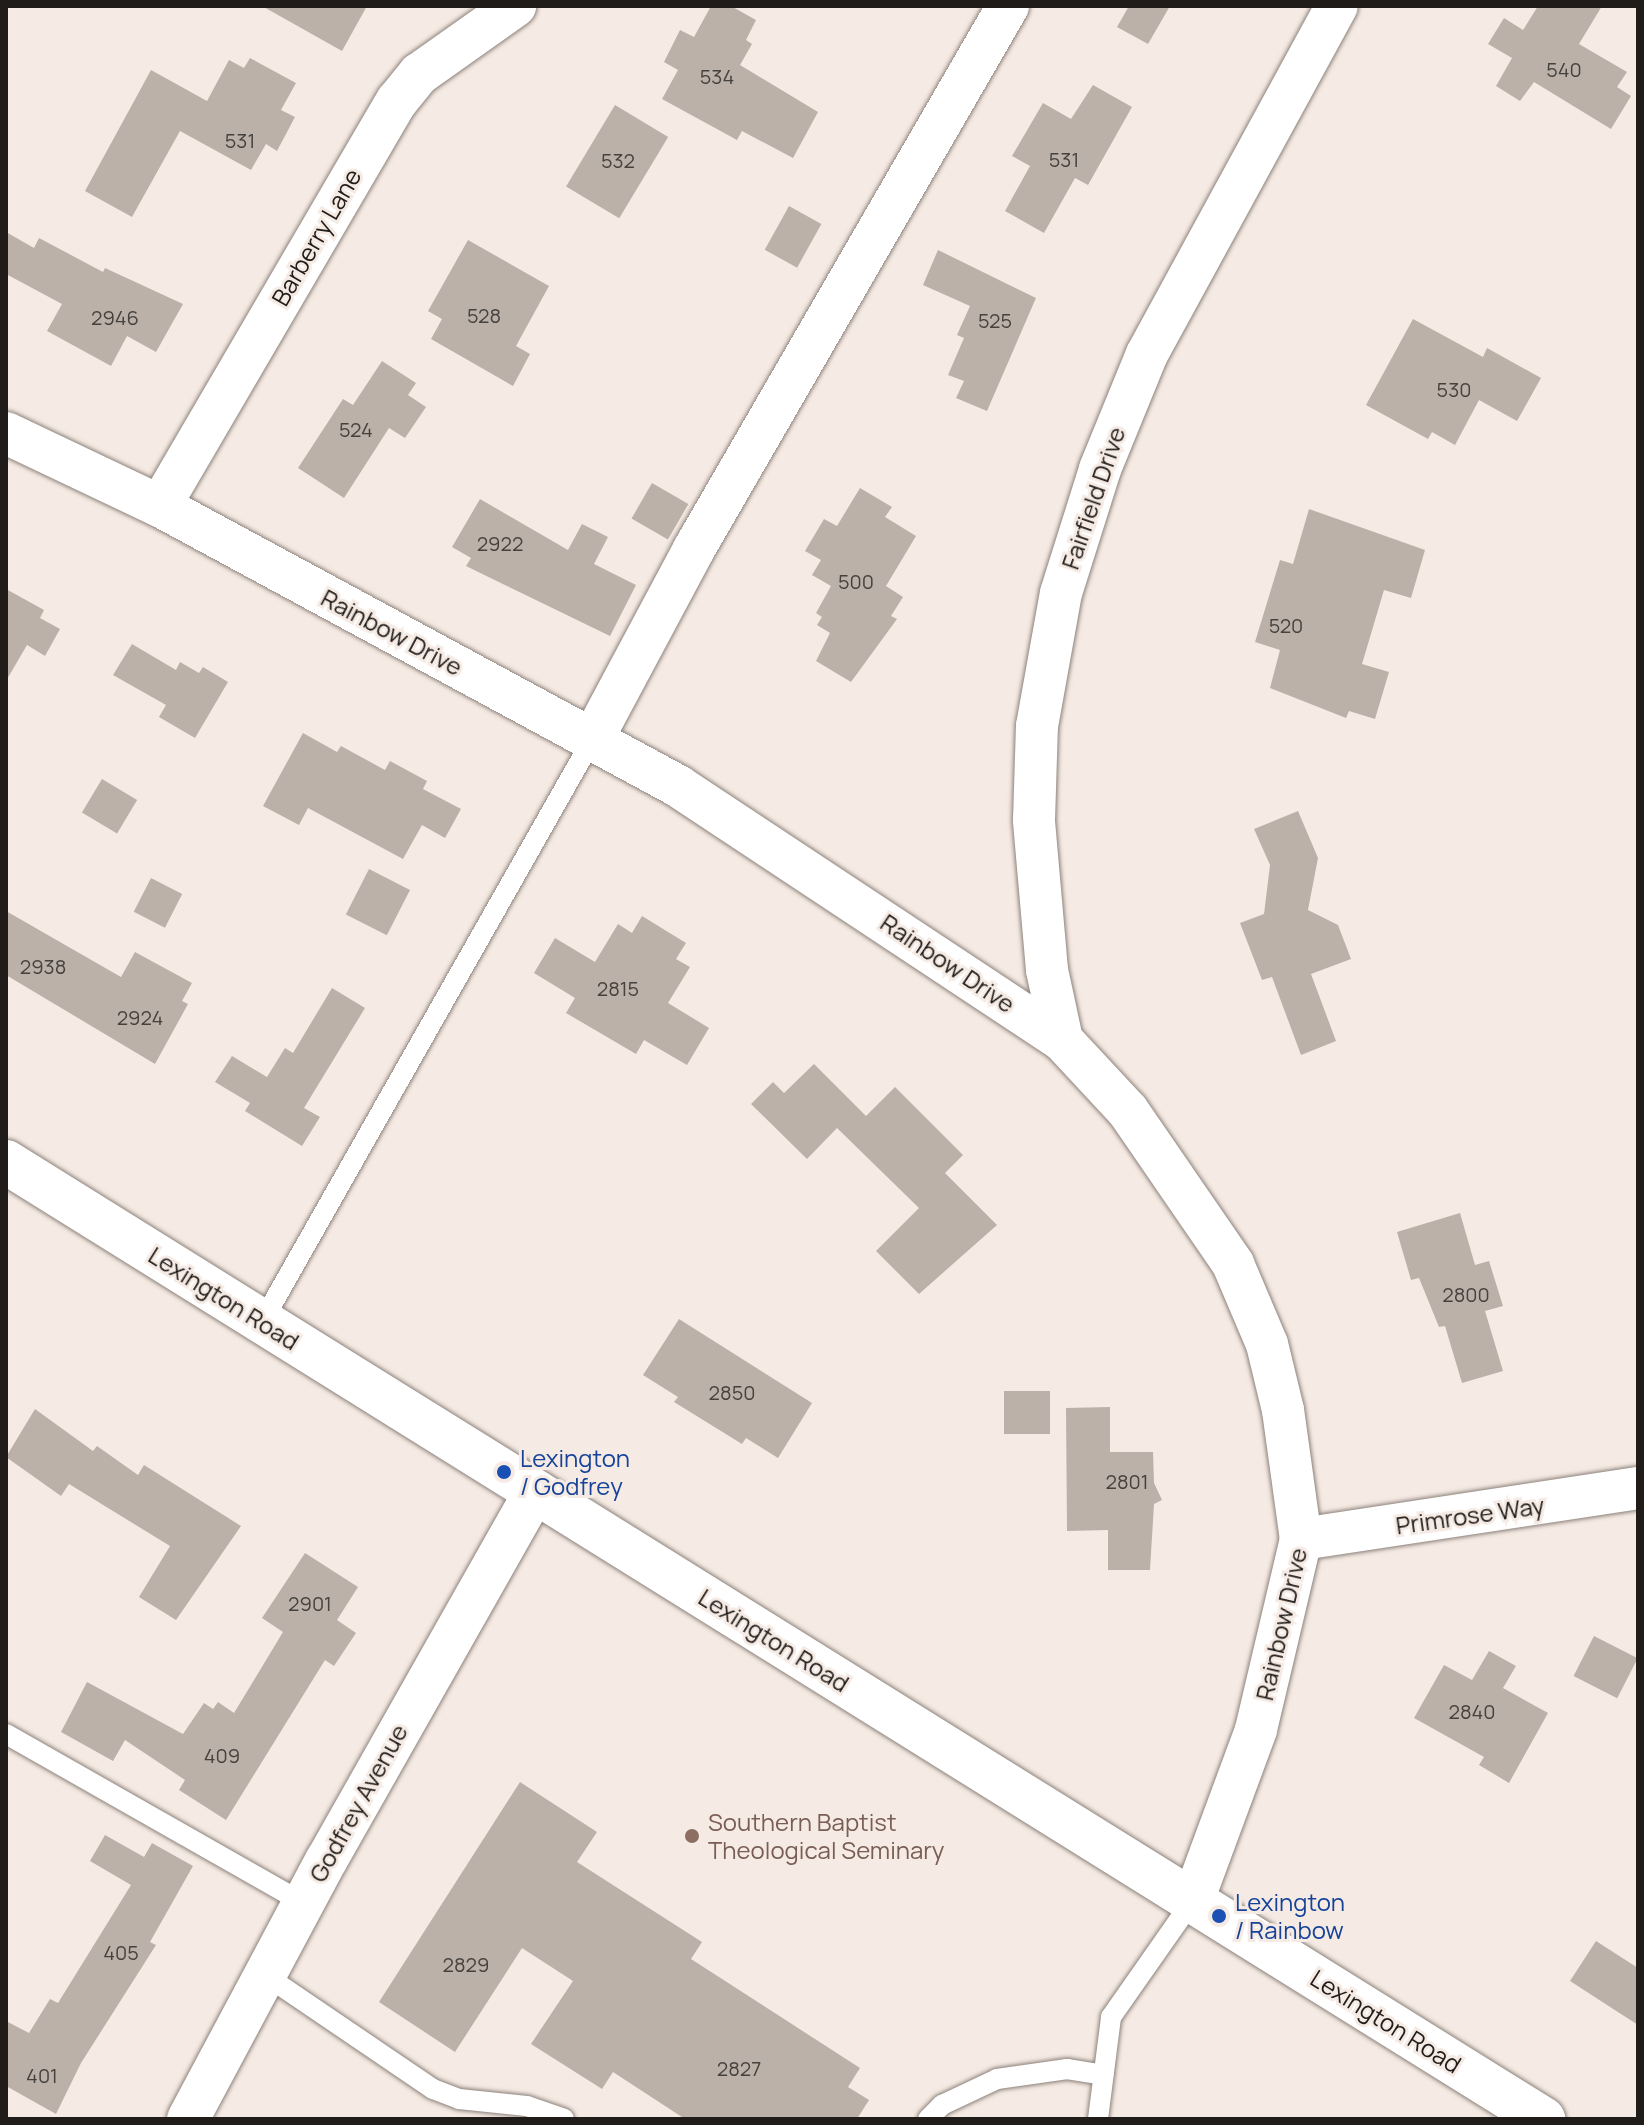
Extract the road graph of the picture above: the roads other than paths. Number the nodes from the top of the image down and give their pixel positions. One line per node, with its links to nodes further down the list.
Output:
1 (1008, 6): 6 (street)
2 (1337, 6): 7 (street, Fairfield Drive)
3 (509, 7): 5 (street, Barberry Lane)
4 (6, 433): 5 (street, Rainbow Drive)
5 (160, 506): 6 (street, Rainbow Drive)
6 (592, 740): 7 (street, Rainbow Drive); 9 (lane)
7 (1062, 1040): 12 (street, Rainbow Drive)
8 (6, 1162): 9 (main road, Lexington Road)
9 (262, 1322): 11 (main road, Lexington Road)
10 (1638, 1488): 12 (street, Primrose Way)
11 (535, 1492): 14 (main road, Lexington Road); 15 (street, Godfrey Avenue)
12 (1301, 1539): 14 (street, Rainbow Drive)
13 (6, 1734): 15 (lane)
14 (1193, 1900): 17 (lane); 22 (main road, Lexington Road)
15 (303, 1903): 16 (street, Godfrey Avenue)
16 (265, 1975): 18 (street, Godfrey Avenue); 19 (lane)
17 (1104, 2075): 20 (lane); 21 (lane)
18 (188, 2119)
19 (564, 2119)
20 (928, 2119)
21 (1098, 2119)
22 (1543, 2119)

